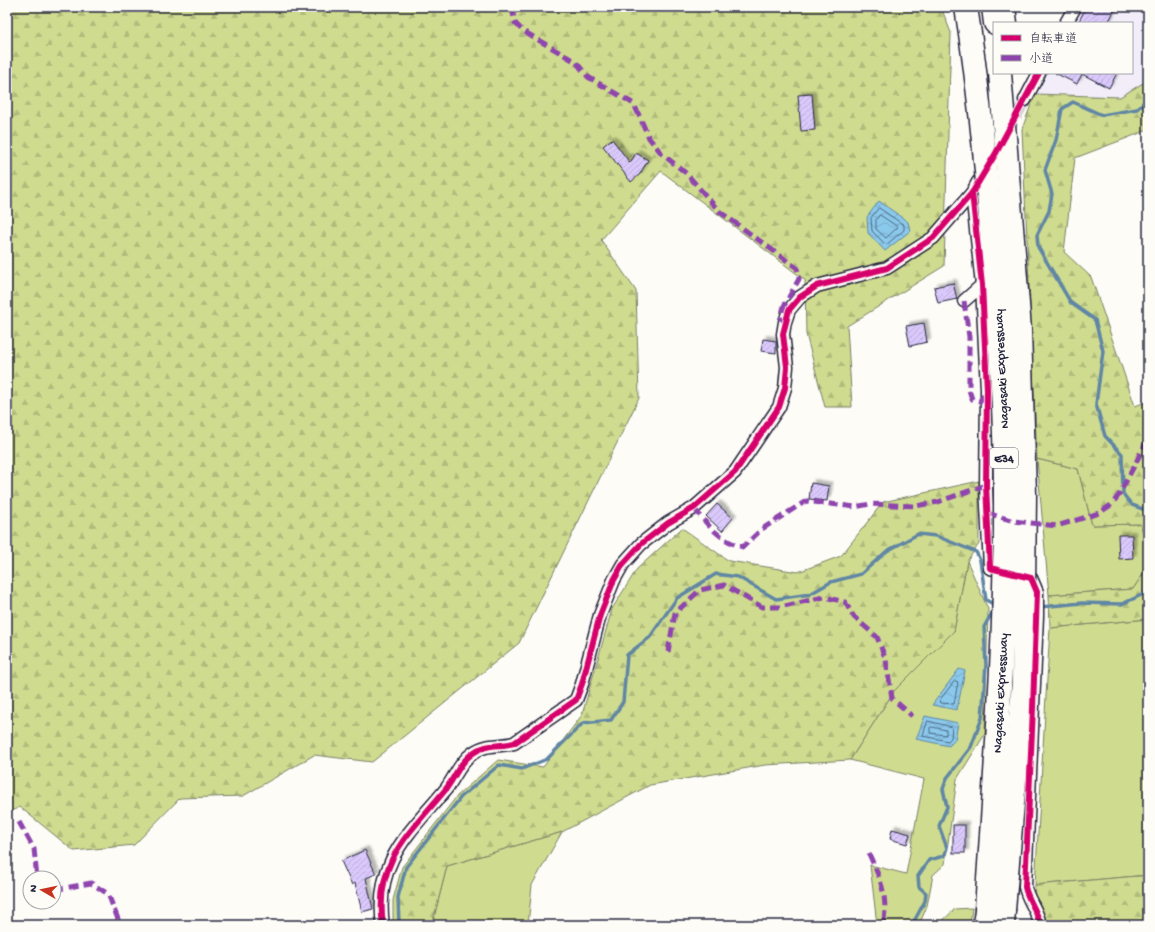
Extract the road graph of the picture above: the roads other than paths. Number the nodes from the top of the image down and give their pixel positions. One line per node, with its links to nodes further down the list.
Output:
1 (966, 7): 15 (highway, Nagasaki Expressway / E34, bridge)
2 (993, 7): 5 (highway)
3 (1009, 7): 6 (street)
4 (1075, 7): 7 (street)
5 (995, 22)
6 (1011, 22)
7 (1067, 22)
8 (1000, 74): 15 (highway, Nagasaki Expressway / E34, bridge)
9 (1038, 74): 10 (street)
10 (1025, 100)
11 (978, 182): 12 (street)
12 (972, 193): 13 (street); 16 (street)
13 (982, 285): 14 (street); 17 (street)
14 (964, 301)
15 (994, 917)
16 (383, 925)
17 (1040, 925)

